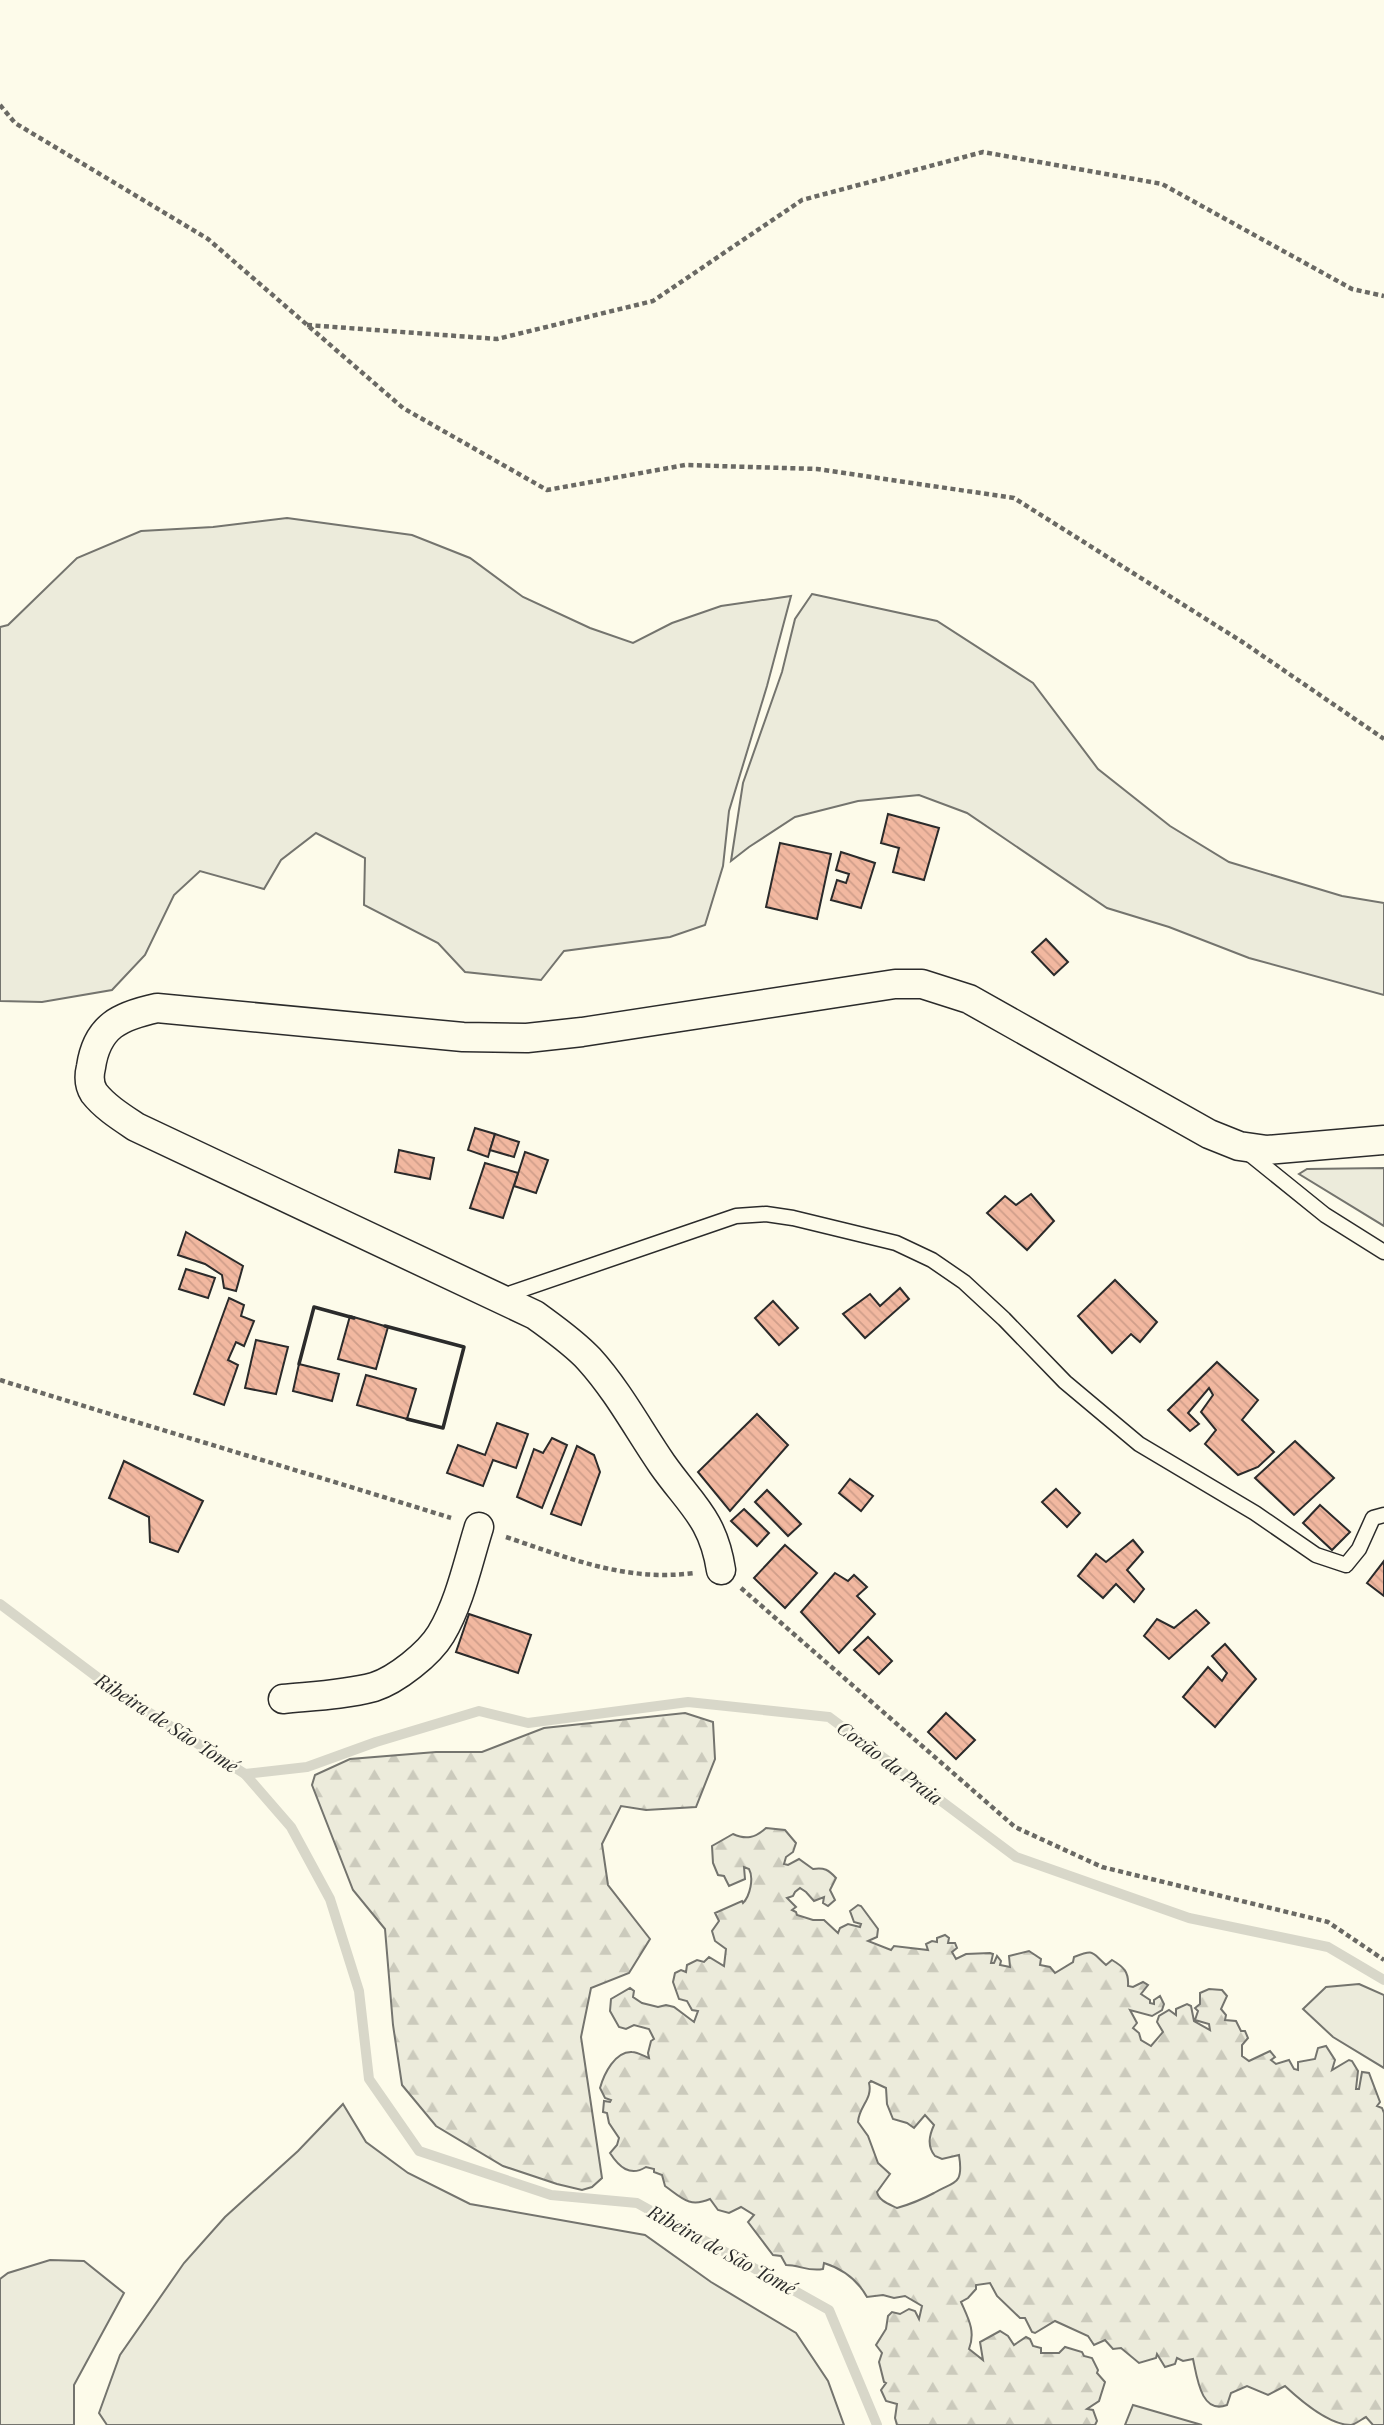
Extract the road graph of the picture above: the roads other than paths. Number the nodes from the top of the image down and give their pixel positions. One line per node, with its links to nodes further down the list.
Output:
1 (1384, 1140): 2 (street)
2 (1239, 1146): 3 (lane); 4 (street)
3 (1384, 1252)
4 (498, 1298): 5 (lane); 7 (street)
5 (1384, 1515)
6 (479, 1527): 8 (street)
7 (721, 1570)
8 (283, 1699)

